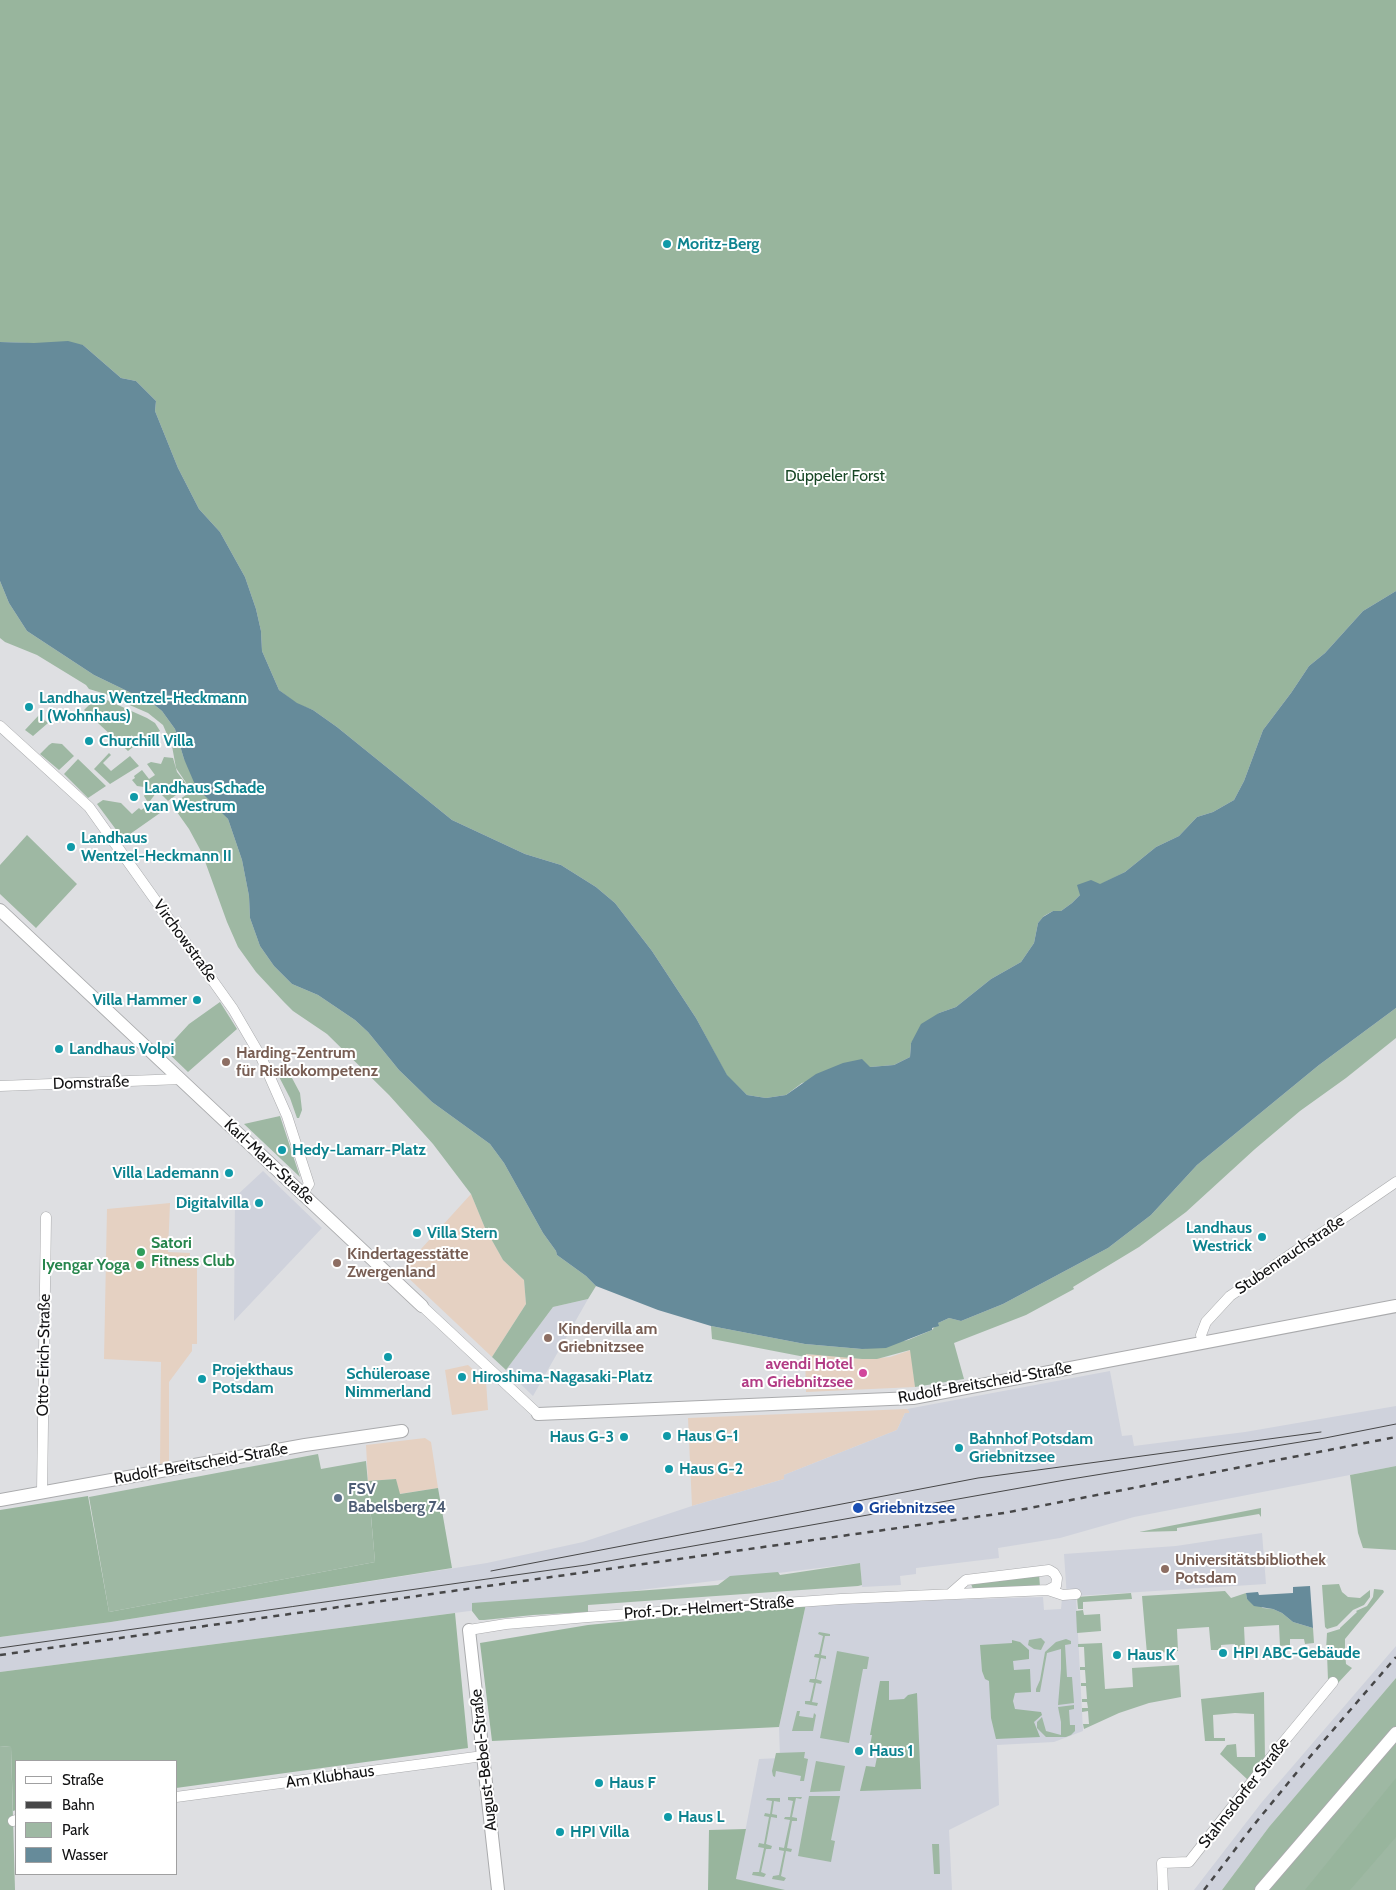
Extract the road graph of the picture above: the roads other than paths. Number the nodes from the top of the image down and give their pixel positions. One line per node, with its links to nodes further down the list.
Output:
1 (0, 726): 6 (street, Virchowstraße)
2 (0, 910): 3 (street, Karl-Marx-Straße)
3 (181, 1080): 4 (street, Domstraße); 6 (street, Karl-Marx-Straße)
4 (0, 1086)
5 (1396, 1182): 10 (street, Stubenrauchstraße)
6 (303, 1193): 8 (street, Karl-Marx-Straße)
7 (46, 1218): 13 (street, Otto-Erich-Straße)
8 (422, 1306): 11 (street, Karl-Marx-Straße)
9 (1396, 1306): 10 (street, Rudolf-Breitscheid-Straße)
10 (1203, 1343): 11 (street, Rudolf-Breitscheid-Straße)
11 (538, 1414)
12 (402, 1431): 13 (street, Rudolf-Breitscheid-Straße)
13 (42, 1492): 14 (street, Rudolf-Breitscheid-Straße)
14 (0, 1500)
15 (1048, 1590): 16 (street, Prof.-Dr.-Helmert-Straße); 16 (street); 17 (street, Prof.-Dr.-Helmert-Straße)
16 (950, 1594): 18 (street, Prof.-Dr.-Helmert-Straße)
17 (1076, 1594)
18 (469, 1630): 21 (street, August-Bebel-Straße)
19 (1333, 1682): 24 (street, Stahnsdorfer Straße)
20 (1396, 1733): 25 (street)
21 (483, 1756): 22 (street, Am Klubhaus); 23 (street, August-Bebel-Straße)
22 (178, 1797)
23 (498, 1890)
24 (1163, 1890)
25 (1261, 1890)

